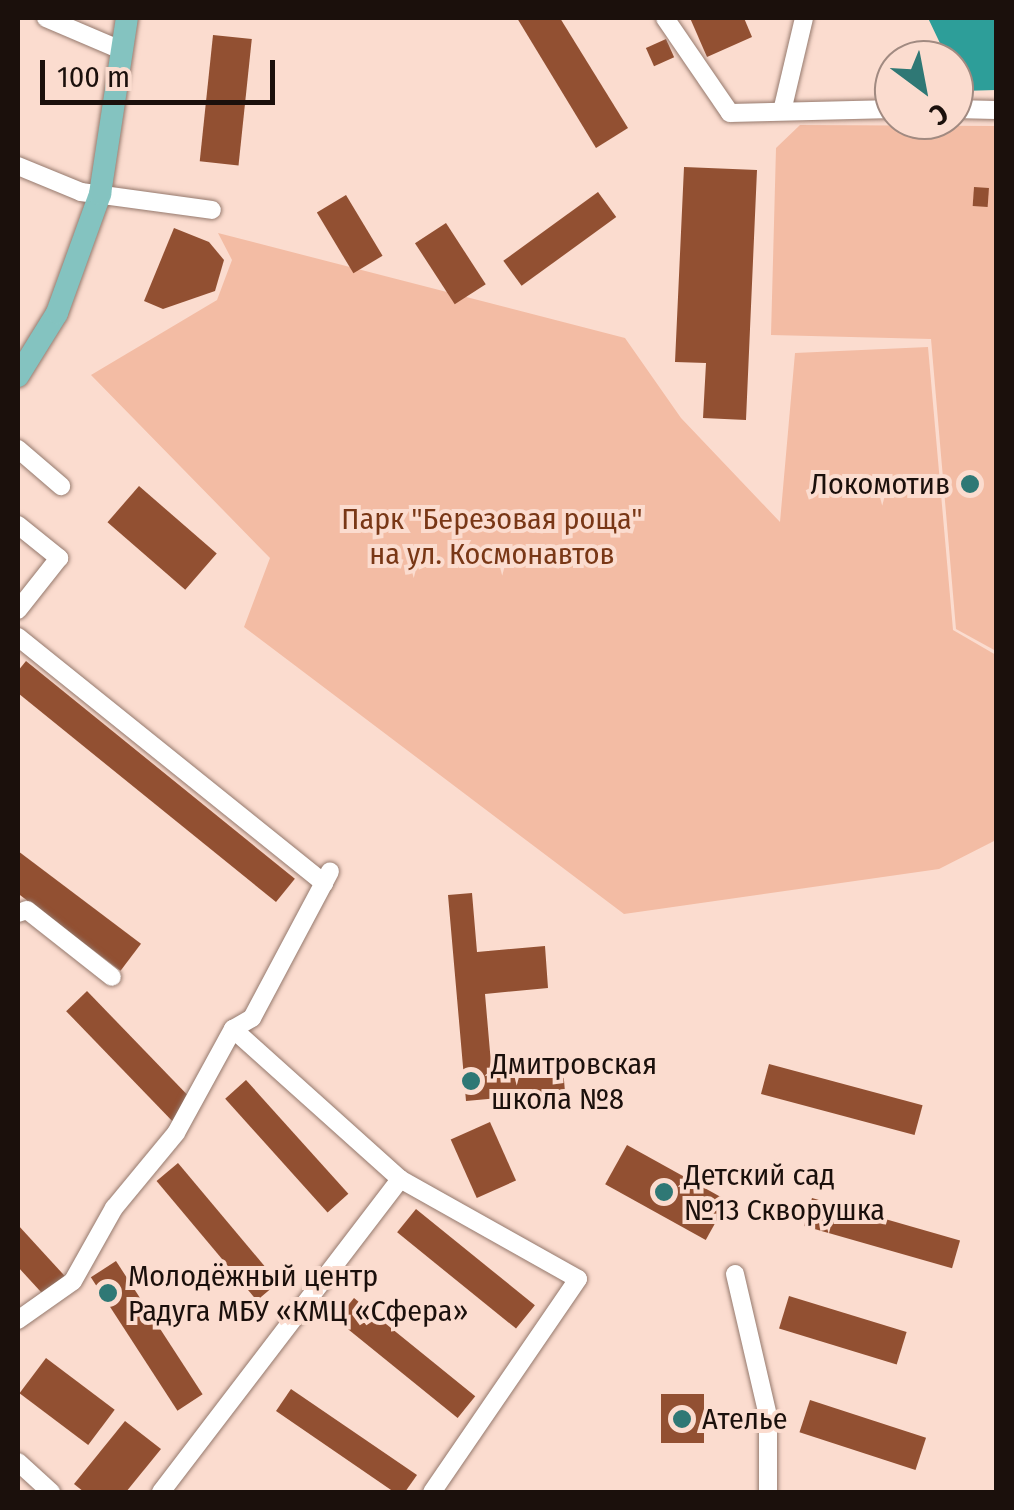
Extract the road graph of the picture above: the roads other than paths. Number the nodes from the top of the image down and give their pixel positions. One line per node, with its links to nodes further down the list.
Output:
1 (46, 18): 5 (street)
2 (127, 18): 5 (main road)
3 (665, 18): 6 (street)
4 (804, 18): 6 (street)
5 (121, 50): 9 (main road)
6 (783, 107): 7 (street)
7 (874, 109)
8 (18, 166): 9 (street)
9 (100, 194): 10 (street); 11 (main road)
10 (212, 210)
11 (18, 376)
12 (18, 449): 13 (street)
13 (61, 486)
14 (18, 525): 15 (street)
15 (18, 610)
16 (18, 637): 19 (street)
17 (21, 909): 18 (street)
18 (112, 977)
19 (233, 1029): 20 (street); 22 (street)
20 (400, 1179): 25 (street); 26 (street)
21 (735, 1274): 27 (street)
22 (18, 1320)
23 (18, 1462): 24 (street)
24 (50, 1492)
25 (161, 1492)
26 (432, 1492)
27 (768, 1492)

